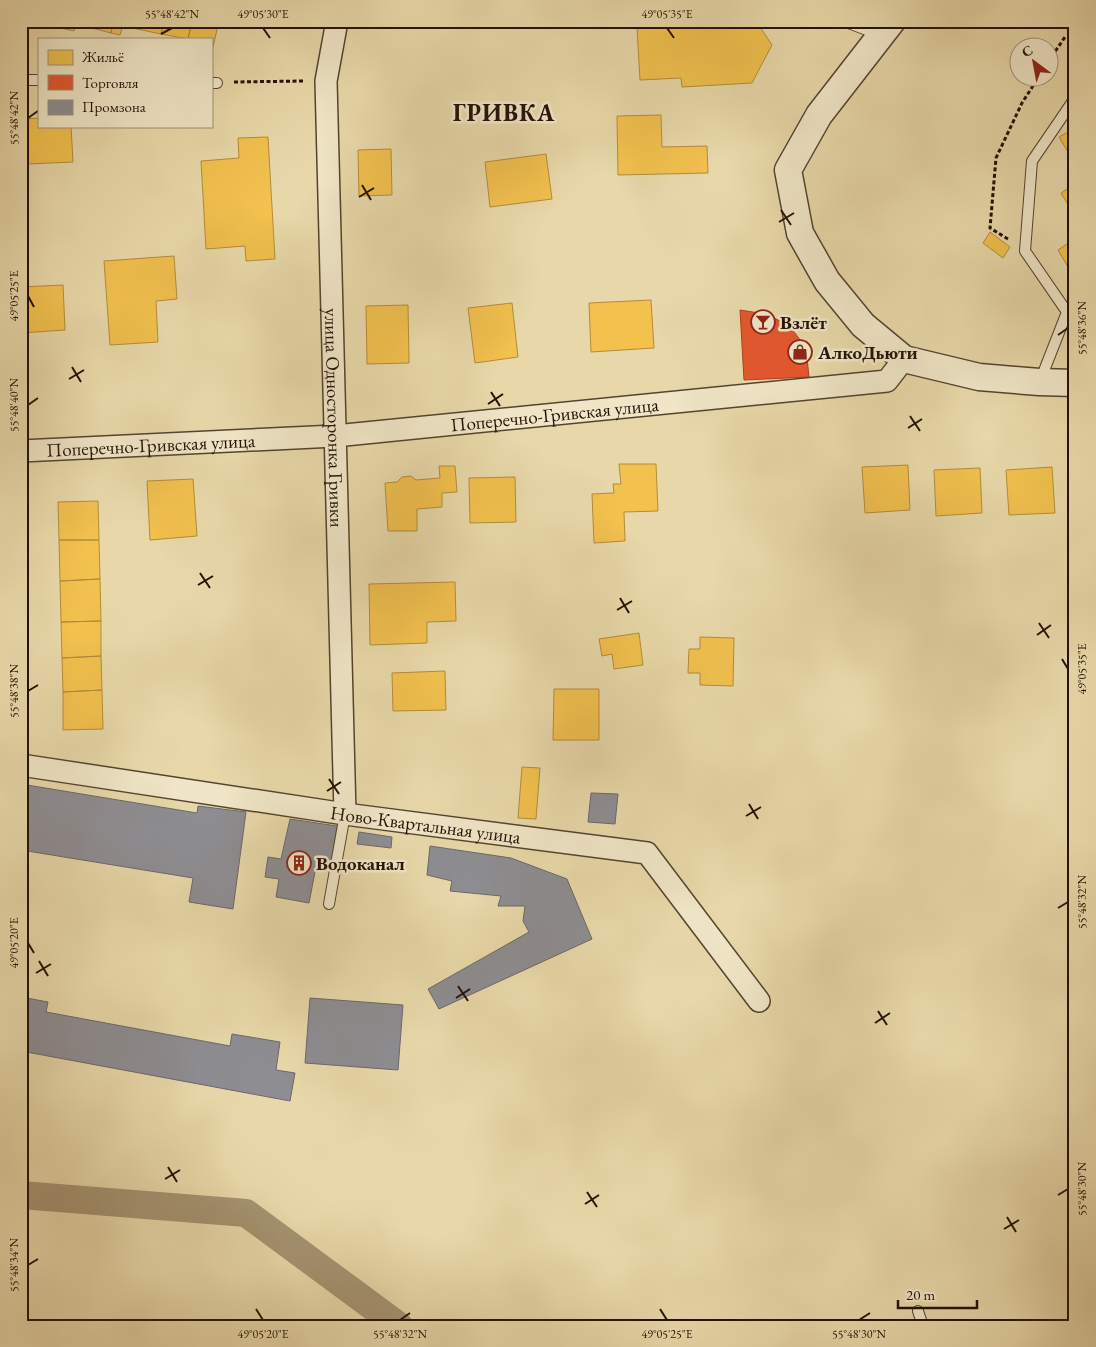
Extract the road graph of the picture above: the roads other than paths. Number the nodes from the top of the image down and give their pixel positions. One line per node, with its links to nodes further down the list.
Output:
1 (337, 21): 11 (street, улица Односторонка Гривки)
2 (843, 21): 3 (lane)
3 (886, 28): 8 (street)
4 (21, 80): 5 (lane)
5 (38, 80)
6 (1075, 98): 7 (lane)
7 (1071, 315): 9 (lane)
8 (904, 359): 9 (street); 11 (street, Поперечно-Гривская улица)
9 (1039, 382): 10 (street)
10 (1075, 383)
11 (335, 436): 12 (street, Поперечно-Гривская улица); 14 (street, улица Односторонка Гривки)
12 (21, 451)
13 (21, 765): 14 (street, Ново-Квартальная улица)
14 (345, 814): 15 (lane); 16 (street, Ново-Квартальная улица)
15 (328, 904)
16 (759, 1001)
17 (918, 1311): 18 (lane)
18 (923, 1326)

